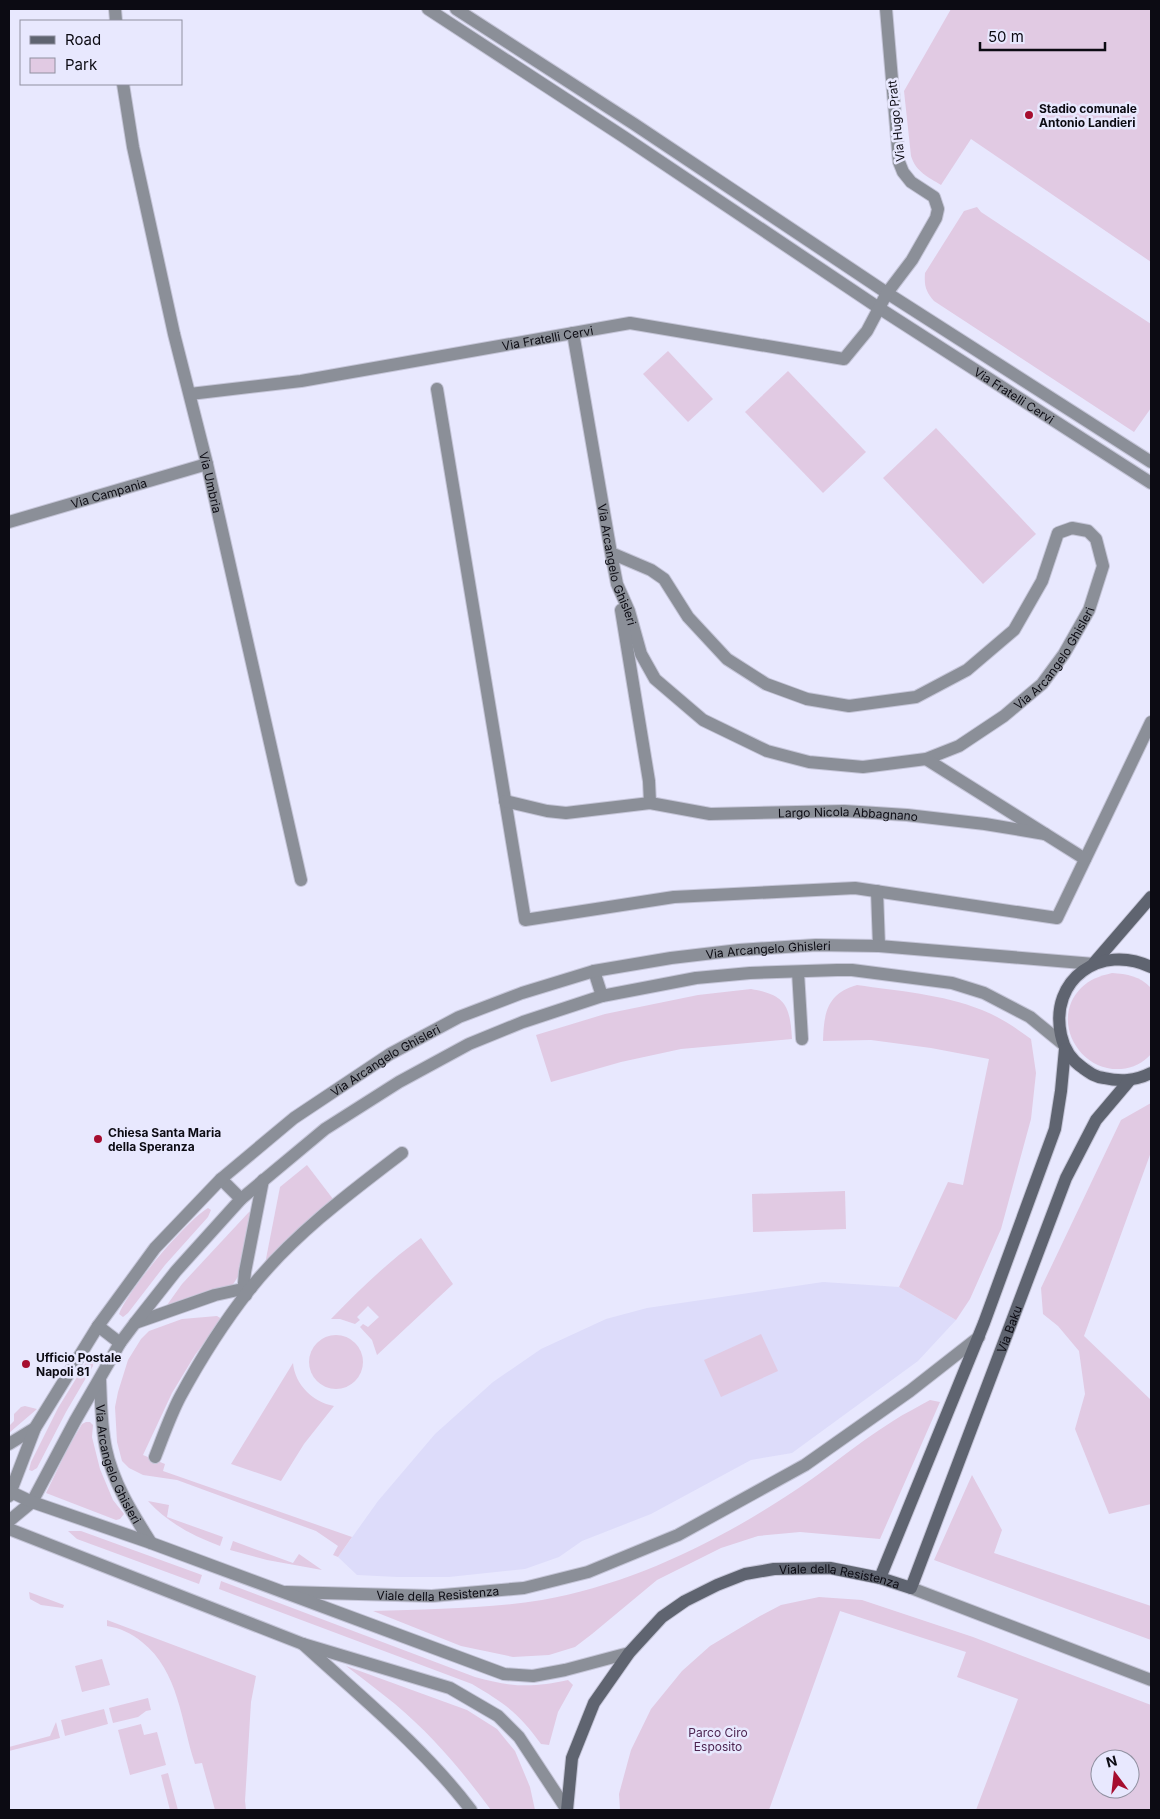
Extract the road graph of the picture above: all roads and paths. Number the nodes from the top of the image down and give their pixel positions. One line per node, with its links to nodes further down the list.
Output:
1 (428, 9): 6 (street, Via Fratelli Cervi)
2 (456, 9): 5 (street, Via Fratelli Cervi)
3 (886, 9): 5 (street, Via Hugo Pratt)
4 (123, 85): 9 (street, Via Umbria)
5 (887, 293): 6 (street, Via Fratelli Cervi); 10 (street, Via Fratelli Cervi)
6 (879, 308): 7 (street, Via Fratelli Cervi); 12 (street, Via Fratelli Cervi)
7 (572, 333): 9 (street, Via Fratelli Cervi); 14 (street, Via Arcangelo Ghisleri)
8 (437, 389): 18 (street)
9 (190, 394): 11 (street, Via Umbria)
10 (1151, 462)
11 (207, 464): 13 (street, Via Campania); 22 (street, Via Umbria)
12 (1151, 483)
13 (9, 522)
14 (611, 553): 15 (street, Via Arcangelo Ghisleri); 17 (street, Via Arcangelo Ghisleri)
15 (617, 584): 17 (street, Via Arcangelo Ghisleri); 19 (street)
16 (1151, 722): 21 (street)
17 (926, 759): 20 (street)
18 (505, 801): 19 (street, Largo Nicola Abbagnano); 23 (street)
19 (650, 803): 20 (street, Largo Nicola Abbagnano)
20 (1045, 834): 21 (street)
21 (1085, 859): 23 (street)
22 (301, 880)
23 (877, 891): 25 (street)
24 (1151, 897): 26 (main road)
25 (878, 946): 26 (street, Via Arcangelo Ghisleri); 28 (street, Via Arcangelo Ghisleri)
26 (1094, 964): 27 (main road); 32 (main road)
27 (1151, 967)
28 (594, 971): 30 (street); 36 (street, Via Arcangelo Ghisleri)
29 (798, 972): 30 (street, Via Arcangelo Ghisleri); 31 (street, Via Arcangelo Ghisleri); 32 (street, Via Arcangelo Ghisleri)
30 (602, 996): 37 (street, Via Arcangelo Ghisleri)
31 (802, 1039)
32 (1064, 1046): 34 (main road); 42 (main road, Via Baku)
33 (1151, 1073): 34 (main road)
34 (1129, 1081): 55 (main road, Via Baku)
35 (402, 1153): 39 (street)
36 (221, 1179): 38 (street); 41 (street, Via Arcangelo Ghisleri)
37 (263, 1180): 38 (street, Via Arcangelo Ghisleri); 39 (street)
38 (240, 1199): 40 (street, Via Arcangelo Ghisleri)
39 (248, 1292): 40 (street); 47 (street)
40 (135, 1323): 43 (street, Via Arcangelo Ghisleri)
41 (98, 1326): 43 (street); 45 (street, Via Arcangelo Ghisleri)
42 (978, 1337): 48 (street, Via Baku); 54 (main road, Via Baku)
43 (120, 1344): 44 (street, Via Arcangelo Ghisleri)
44 (100, 1379): 50 (street, Via Arcangelo Ghisleri); 53 (street, Via Arcangelo Ghisleri)
45 (35, 1428): 46 (street, Via Arcangelo Ghisleri); 49 (street, Via Arcangelo Ghisleri)
46 (9, 1444)
47 (155, 1457)
48 (806, 1465): 56 (street, Viale della Resistenza)
49 (9, 1493): 50 (street, Viale della Resistenza)
50 (32, 1502): 51 (street, Via Arcangelo Ghisleri); 53 (street, Viale della Resistenza)
51 (9, 1522)
52 (9, 1529): 57 (street, Viale della Resistenza)
53 (151, 1543): 56 (street, Viale della Resistenza)
54 (880, 1578): 55 (main road, Viale della Resistenza); 58 (main road, Viale della Resistenza)
55 (911, 1588): 59 (street, Viale della Resistenza)
56 (283, 1591): 58 (street, Viale della Resistenza)
57 (303, 1644): 60 (street, Viale della Resistenza); 61 (street, Viale della Resistenza)
58 (629, 1653): 61 (main road, Viale della Resistenza)
59 (1151, 1680)
60 (471, 1810)
61 (567, 1810)

